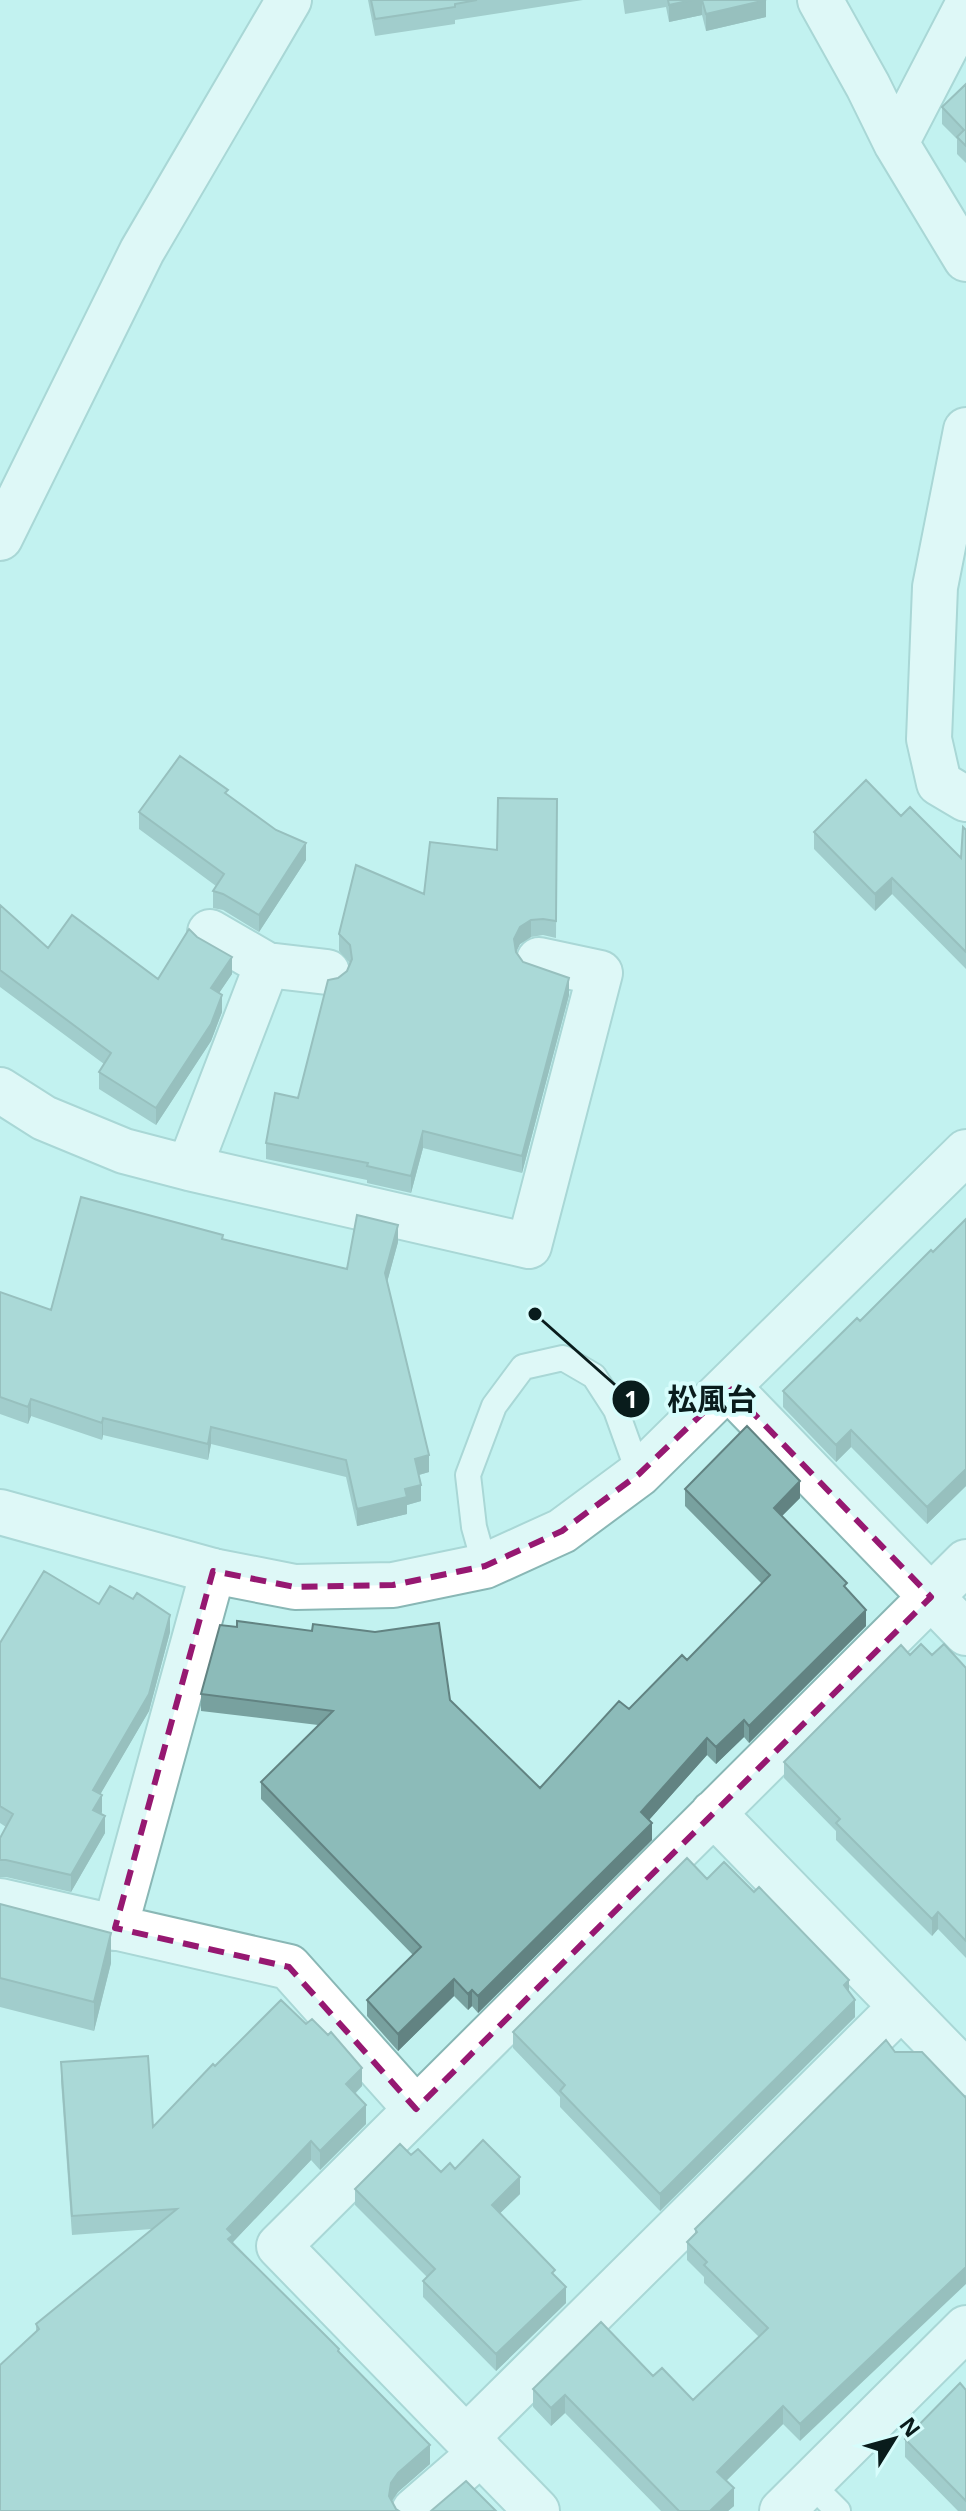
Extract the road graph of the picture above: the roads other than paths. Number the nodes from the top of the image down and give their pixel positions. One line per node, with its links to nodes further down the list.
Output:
1 (289, 0): 7 (street)
2 (820, 0): 4 (street)
3 (966, 8): 4 (street)
4 (896, 143): 5 (street)
5 (966, 259)
6 (966, 430): 8 (street)
7 (0, 538)
8 (966, 799)
9 (210, 932): 11 (street)
10 (539, 960): 15 (street)
11 (267, 965): 12 (street); 15 (street)
12 (327, 972)
13 (0, 1090): 15 (street)
14 (966, 1152): 16 (street)
15 (189, 1168)
16 (729, 1388): 17 (street); 22 (street)
17 (639, 1474): 20 (street); 20 (lane)
18 (0, 1512): 21 (street)
19 (966, 1562): 22 (street)
20 (485, 1566): 21 (street)
21 (213, 1571): 26 (street)
22 (931, 1597): 23 (street); 24 (street)
23 (966, 1633)
24 (713, 1813): 27 (street); 29 (street)
25 (0, 1901): 26 (street)
26 (115, 1928): 29 (street)
27 (901, 2007): 28 (street); 31 (street)
28 (966, 2073)
29 (416, 2109): 31 (street)
30 (966, 2328): 32 (street)
31 (473, 2445): 33 (street); 34 (street)
32 (810, 2502)
33 (414, 2511)
34 (537, 2511)

